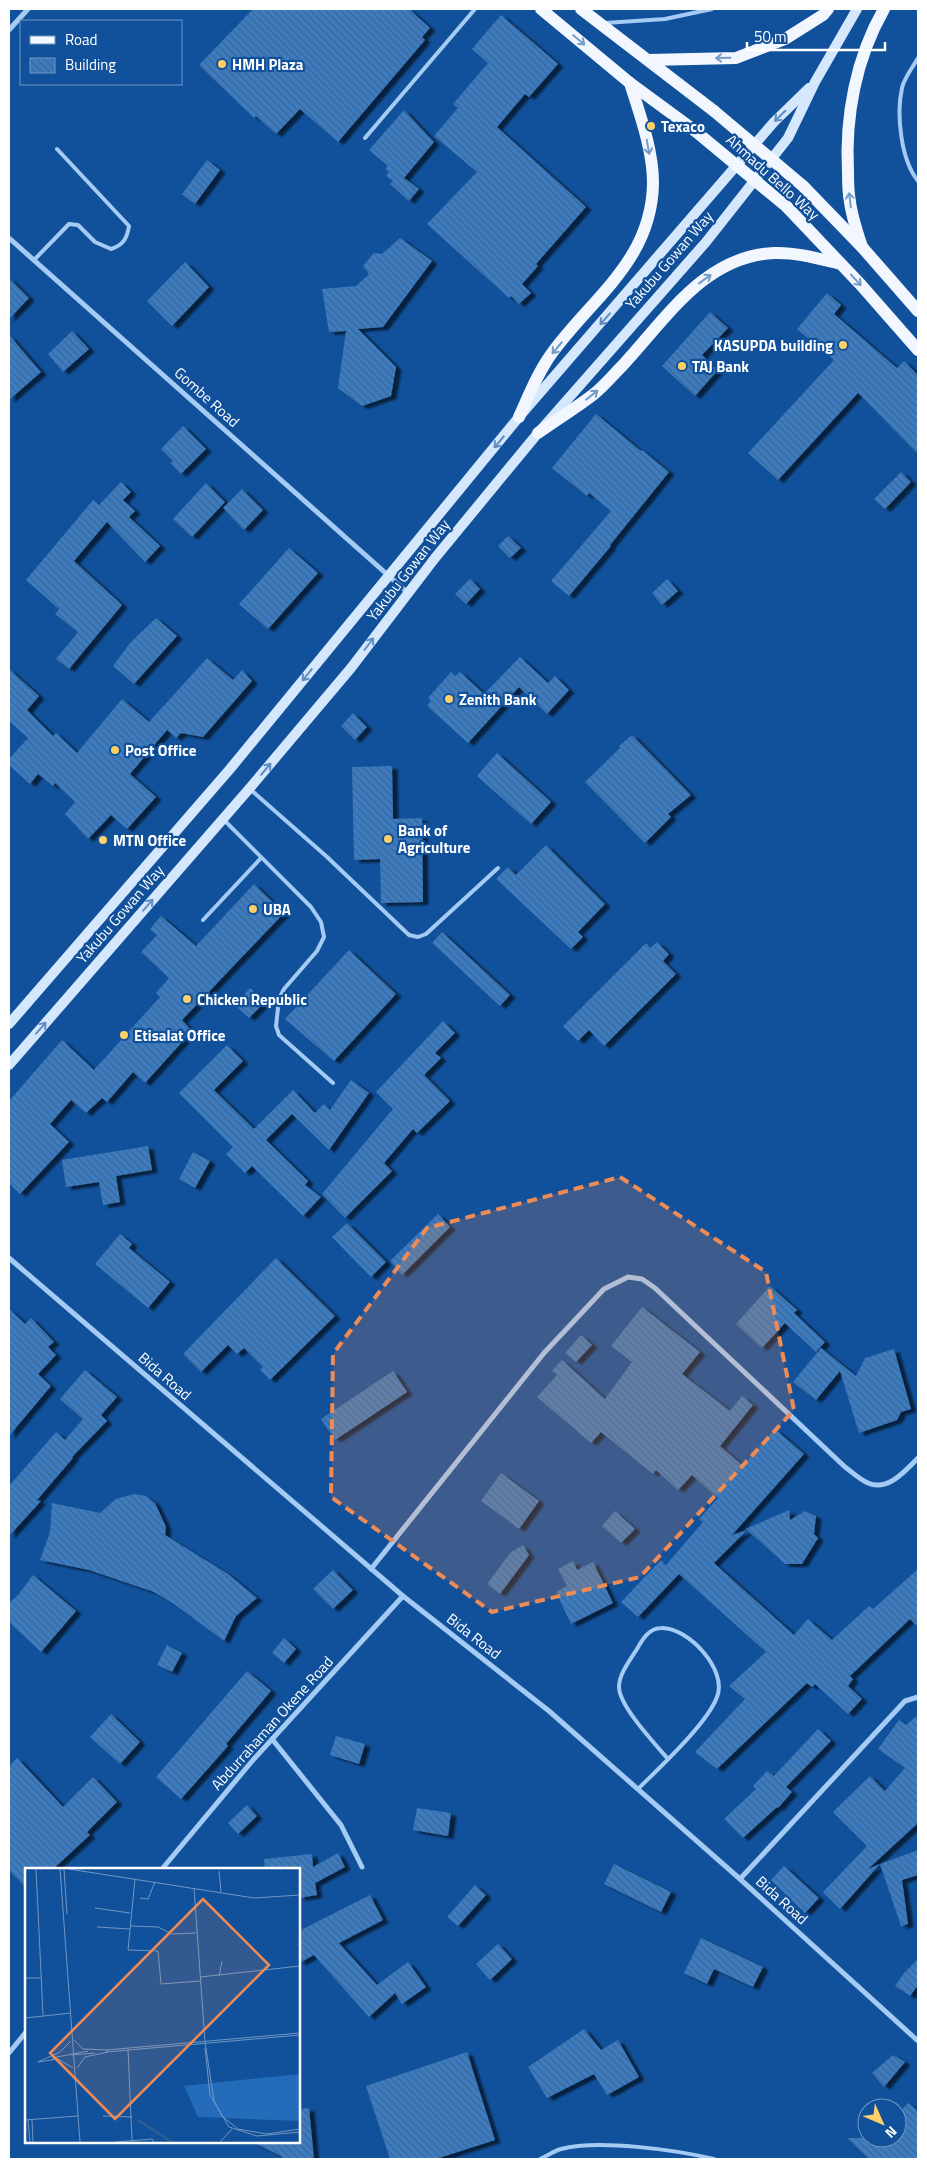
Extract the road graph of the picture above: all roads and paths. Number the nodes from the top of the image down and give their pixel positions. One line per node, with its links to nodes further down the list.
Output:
1 (28, 9): 10 (street)
2 (475, 9): 15 (lane)
3 (541, 9): 14 (main road, Ahmadu Bello Way, one-way to 14)
4 (581, 9): 9 (main road, Ahmadu Bello Way)
5 (712, 9): 9 (lane)
6 (828, 9): 12 (main road, one-way to 12)
7 (858, 9): 13 (street, Yakubu Gowan Way)
8 (884, 9): 19 (main road, one-way to 8)
9 (600, 23): 12 (main road, Ahmadu Bello Way)
10 (9, 30)
11 (918, 58): 17 (lane)
12 (649, 60): 19 (main road, Ahmadu Bello Way, bridge)
13 (815, 82): 24 (street, Yakubu Gowan Way, one-way to 24); 25 (street, Yakubu Gowan Way)
14 (630, 83): 21 (main road, Ahmadu Bello Way, bridge); 24 (main road, one-way to 24)
15 (366, 138)
16 (57, 149): 20 (lane)
17 (918, 181)
18 (9, 238): 20 (street, Gombe Road)
19 (862, 247): 22 (main road, Ahmadu Bello Way)
20 (34, 260): 26 (street, Gombe Road)
21 (841, 264): 23 (main road, Ahmadu Bello Way, one-way to 23); 25 (main road, one-way to 21)
22 (918, 311)
23 (918, 350)
24 (519, 417): 26 (street, Yakubu Gowan Way, one-way to 26)
25 (538, 433): 27 (street, Yakubu Gowan Way)
26 (389, 575): 27 (street, Gombe Road); 33 (street, Yakubu Gowan Way, one-way to 33)
27 (409, 593): 28 (street, Yakubu Gowan Way, one-way to 27)
28 (249, 789): 29 (street, Yakubu Gowan Way); 31 (lane)
29 (223, 820): 30 (lane); 34 (street, Yakubu Gowan Way, one-way to 29)
30 (261, 858): 32 (lane); 35 (lane)
31 (498, 868)
32 (203, 920)
33 (9, 1024)
34 (9, 1065)
35 (333, 1082)
36 (9, 1258): 38 (street, Bida Road)
37 (918, 1458): 38 (street)
38 (371, 1570): 39 (street, Bida Road)
39 (403, 1596): 41 (street, Abdurrahaman Okene Road); 43 (street, Bida Road)
40 (918, 1697): 46 (street)
41 (272, 1739): 44 (street); 45 (street, Abdurrahaman Okene Road)
42 (668, 1759): 42 (lane); 43 (lane)
43 (638, 1790): 46 (street, Bida Road)
44 (362, 1867)
45 (163, 1868)
46 (740, 1879): 48 (street, Bida Road)
47 (25, 2033): 49 (street)
48 (918, 2041)
49 (9, 2053)
50 (540, 2159): 51 (lane)
51 (714, 2159)

